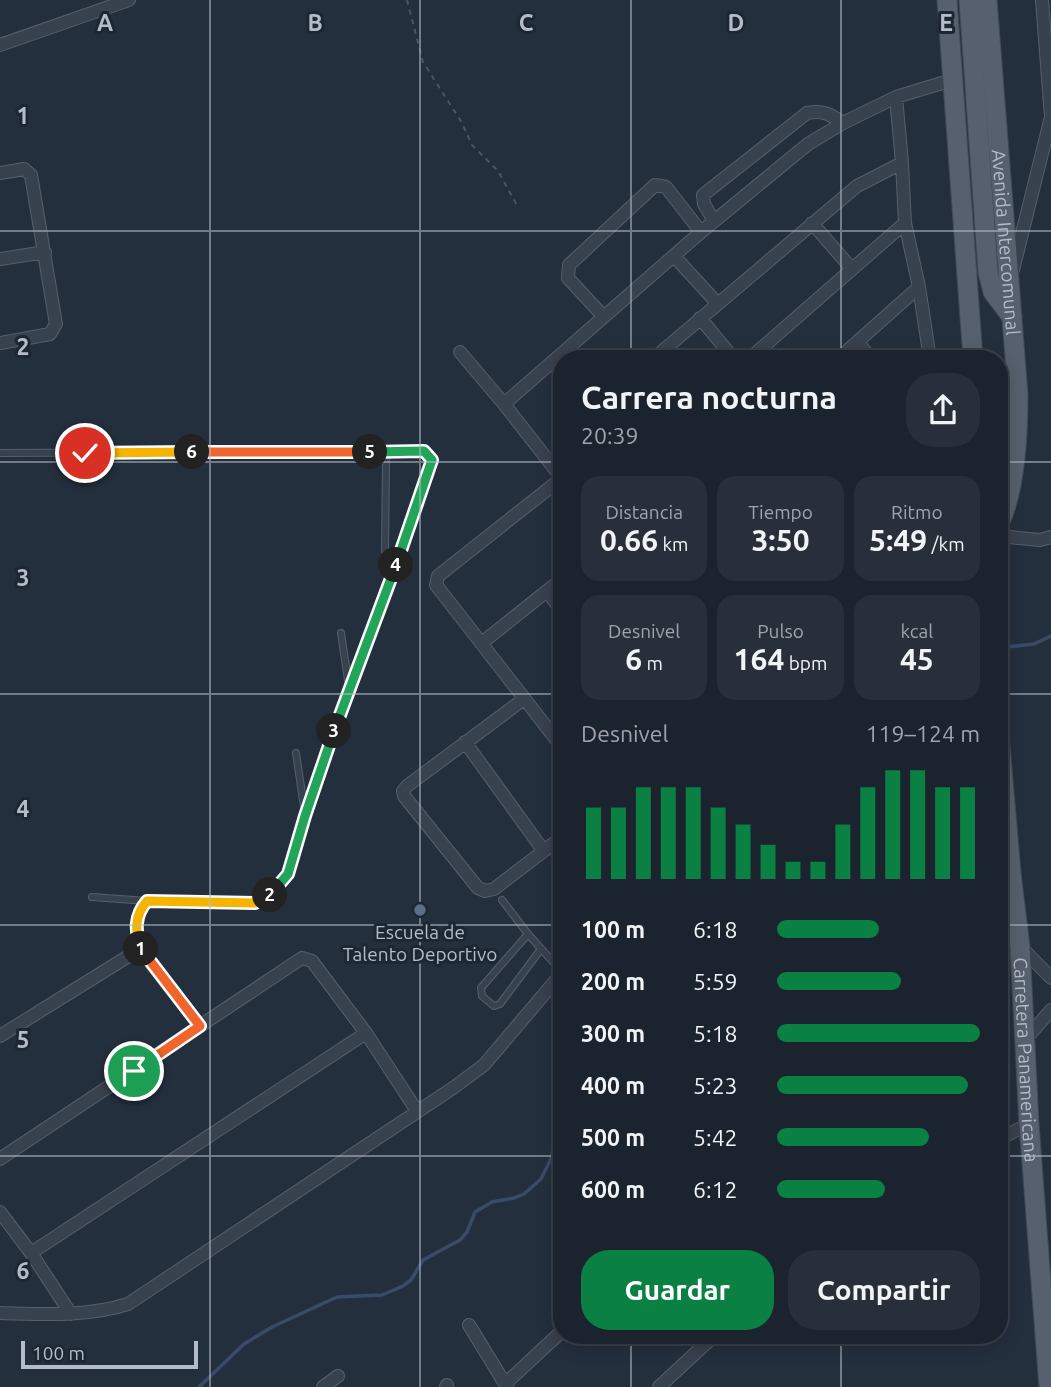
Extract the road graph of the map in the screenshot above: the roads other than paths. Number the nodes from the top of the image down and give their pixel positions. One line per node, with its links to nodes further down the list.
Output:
1 (129, 0): 5 (street)
2 (947, 0): 7 (main road)
3 (973, 0): 6 (main road); 22 (main road, Avenida Intercomunal)
4 (1042, 0): 10 (street)
5 (0, 45)
6 (972, 45): 7 (main road); 9 (main road)
7 (952, 82): 8 (street); 9 (main road); 37 (main road)
8 (896, 97): 11 (street); 12 (street)
9 (977, 114): 26 (main road)
10 (1051, 118): 22 (street)
11 (843, 123): 14 (street); 14 (street)
12 (902, 163): 15 (street); 16 (street)
13 (0, 173): 18 (street)
14 (714, 221): 17 (street)
15 (812, 223): 21 (street); 24 (street)
16 (905, 223): 21 (street); 23 (street)
17 (701, 232): 19 (street); 25 (street)
18 (45, 252): 20 (street); 29 (street)
19 (674, 256): 24 (street); 25 (street)
20 (0, 259)
21 (852, 269): 33 (street)
22 (1009, 284): 26 (main road, Avenida Intercomunal)
23 (919, 287): 28 (street); 36 (street)
24 (717, 303): 27 (street)
25 (603, 316): 30 (street)
26 (1012, 317): 45 (main road, Avenida Intercomunal)
27 (700, 318): 31 (street); 32 (street)
28 (857, 342): 34 (street); 35 (street)
29 (0, 343)
30 (565, 350)
31 (663, 350)
32 (727, 350)
33 (759, 350)
34 (848, 350)
35 (864, 350)
36 (928, 350)
37 (972, 350)
38 (460, 352): 40 (street)
39 (553, 360): 40 (street)
40 (504, 404): 43 (street)
41 (0, 453): 48 (lane)
42 (386, 460): 48 (lane)
43 (553, 467)
44 (553, 484): 53 (street)
45 (1008, 495)
46 (1008, 537): 47 (street)
47 (1051, 537)
48 (397, 564): 54 (lane)
49 (553, 586): 50 (street)
50 (547, 591): 51 (street); 53 (street)
51 (553, 599)
52 (341, 633): 54 (lane)
53 (483, 642): 55 (street)
54 (349, 689): 59 (lane)
55 (524, 699): 56 (street); 57 (street)
56 (553, 736)
57 (465, 741): 62 (street); 62 (street)
58 (296, 753): 59 (lane)
59 (305, 816): 67 (lane)
60 (1008, 838): 63 (main road, Carretera Panamericana)
61 (553, 843): 62 (street)
62 (543, 850)
63 (1011, 873): 64 (street); 69 (main road, Carretera Panamericana)
64 (1008, 878)
65 (92, 897): 67 (lane)
66 (502, 900): 68 (lane)
67 (147, 901): 70 (lane)
68 (528, 934): 71 (lane); 71 (lane)
69 (1020, 947): 73 (street); 79 (main road, Carretera Panamericana)
70 (140, 949): 76 (street); 78 (street)
71 (541, 949): 72 (lane)
72 (553, 963)
73 (1051, 978)
74 (553, 984): 80 (street)
75 (1051, 1010): 79 (street)
76 (200, 1026): 77 (street); 83 (street)
77 (366, 1033): 80 (street); 85 (street)
78 (1, 1034)
79 (1025, 1040): 81 (main road, Carretera Panamericana)
80 (417, 1111): 87 (street)
81 (1029, 1124): 82 (street); 95 (main road, Carretera Panamericana)
82 (1008, 1134)
83 (0, 1160)
84 (0, 1212): 85 (street)
85 (31, 1253): 87 (street)
86 (0, 1313): 87 (street)
87 (71, 1314)
88 (469, 1325): 92 (street)
89 (553, 1340): 92 (street)
90 (705, 1344): 94 (street)
91 (338, 1376): 93 (street)
92 (506, 1386)
93 (323, 1387)
94 (659, 1387)
95 (1049, 1387)

